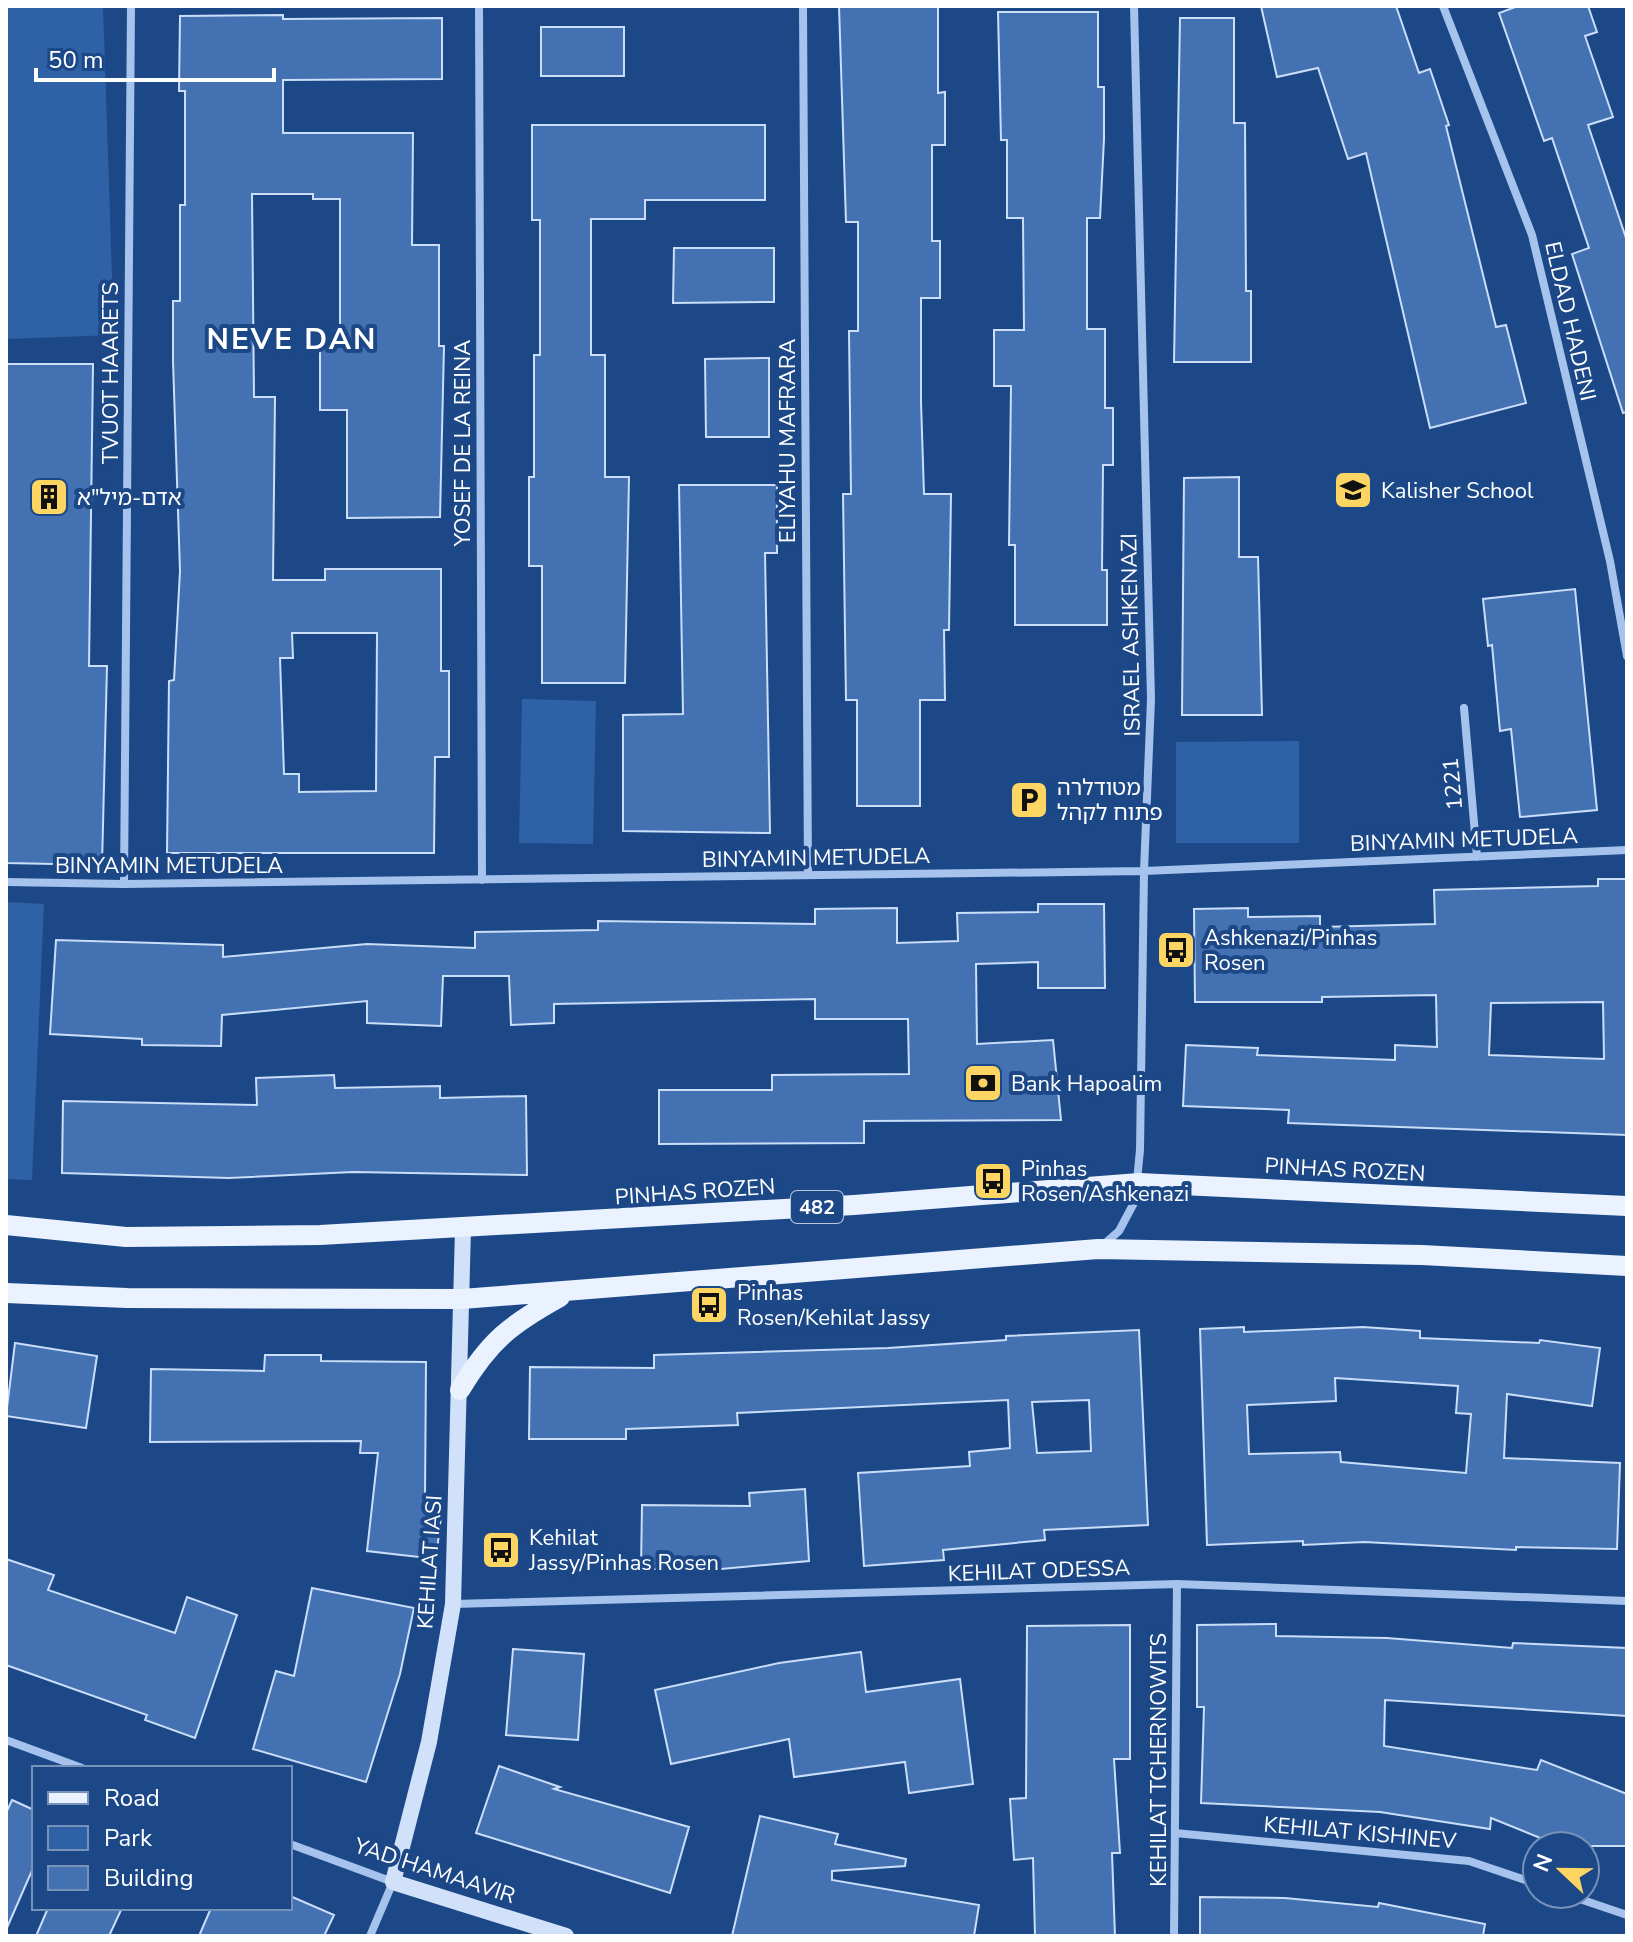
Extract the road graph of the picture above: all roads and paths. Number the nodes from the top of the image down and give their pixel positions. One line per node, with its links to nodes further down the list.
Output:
1 (131, 6): 14 (street, TVUOT HAARETS)
2 (479, 6): 12 (street, YOSEF DE LA REINA)
3 (803, 6): 11 (street, ELIYAHU MAFRARA)
4 (1134, 6): 10 (street, ISRAEL ASHKENAZI)
5 (1443, 6): 6 (street, ELDAD HADENI)
6 (1627, 656)
7 (1464, 708): 9 (street, 1221)
8 (1627, 850): 9 (street, BINYAMIN METUDELA)
9 (1477, 857): 10 (street, BINYAMIN METUDELA)
10 (1144, 871): 11 (street, BINYAMIN METUDELA); 15 (street, ISRAEL ASHKENAZI)
11 (808, 875): 12 (street, BINYAMIN METUDELA)
12 (482, 880): 14 (street, BINYAMIN METUDELA)
13 (6, 882): 14 (street, BINYAMIN METUDELA)
14 (124, 884)
15 (1139, 1183): 16 (main road, PINHAS ROZEN / 482); 18 (main road, PINHAS ROZEN / 482); 19 (street, ISRAEL ASHKENAZI)
16 (1627, 1206)
17 (6, 1225): 18 (main road, PINHAS ROZEN / 482)
18 (463, 1229): 23 (street, KEHILAT IASI)
19 (1098, 1249): 20 (main road); 22 (main road)
20 (1627, 1266)
21 (6, 1293): 23 (main road)
22 (567, 1293): 23 (main road); 24 (main road)
23 (462, 1299): 24 (street, KEHILAT IASI)
24 (460, 1390): 27 (street, KEHILAT IASI)
25 (1177, 1584): 26 (street, KEHILAT ODESSA); 27 (street, KEHILAT ODESSA); 30 (street, KEHILAT TCHERNOWITS)
26 (1627, 1601)
27 (453, 1604): 33 (street, KEHILAT IASI)
28 (6, 1740): 29 (street)
29 (77, 1766)
30 (1175, 1833): 32 (street, KEHILAT KISHINEV); 38 (street, KEHILAT TCHERNOWITS)
31 (292, 1845): 33 (street, YAD HAMAAVIR)
32 (1521, 1879)
33 (393, 1882): 36 (street, KEHILAT IASI); 37 (street, YAD HAMAAVIR)
34 (1601, 1906): 35 (street)
35 (1627, 1915)
36 (370, 1936)
37 (566, 1936)
38 (1174, 1936)

